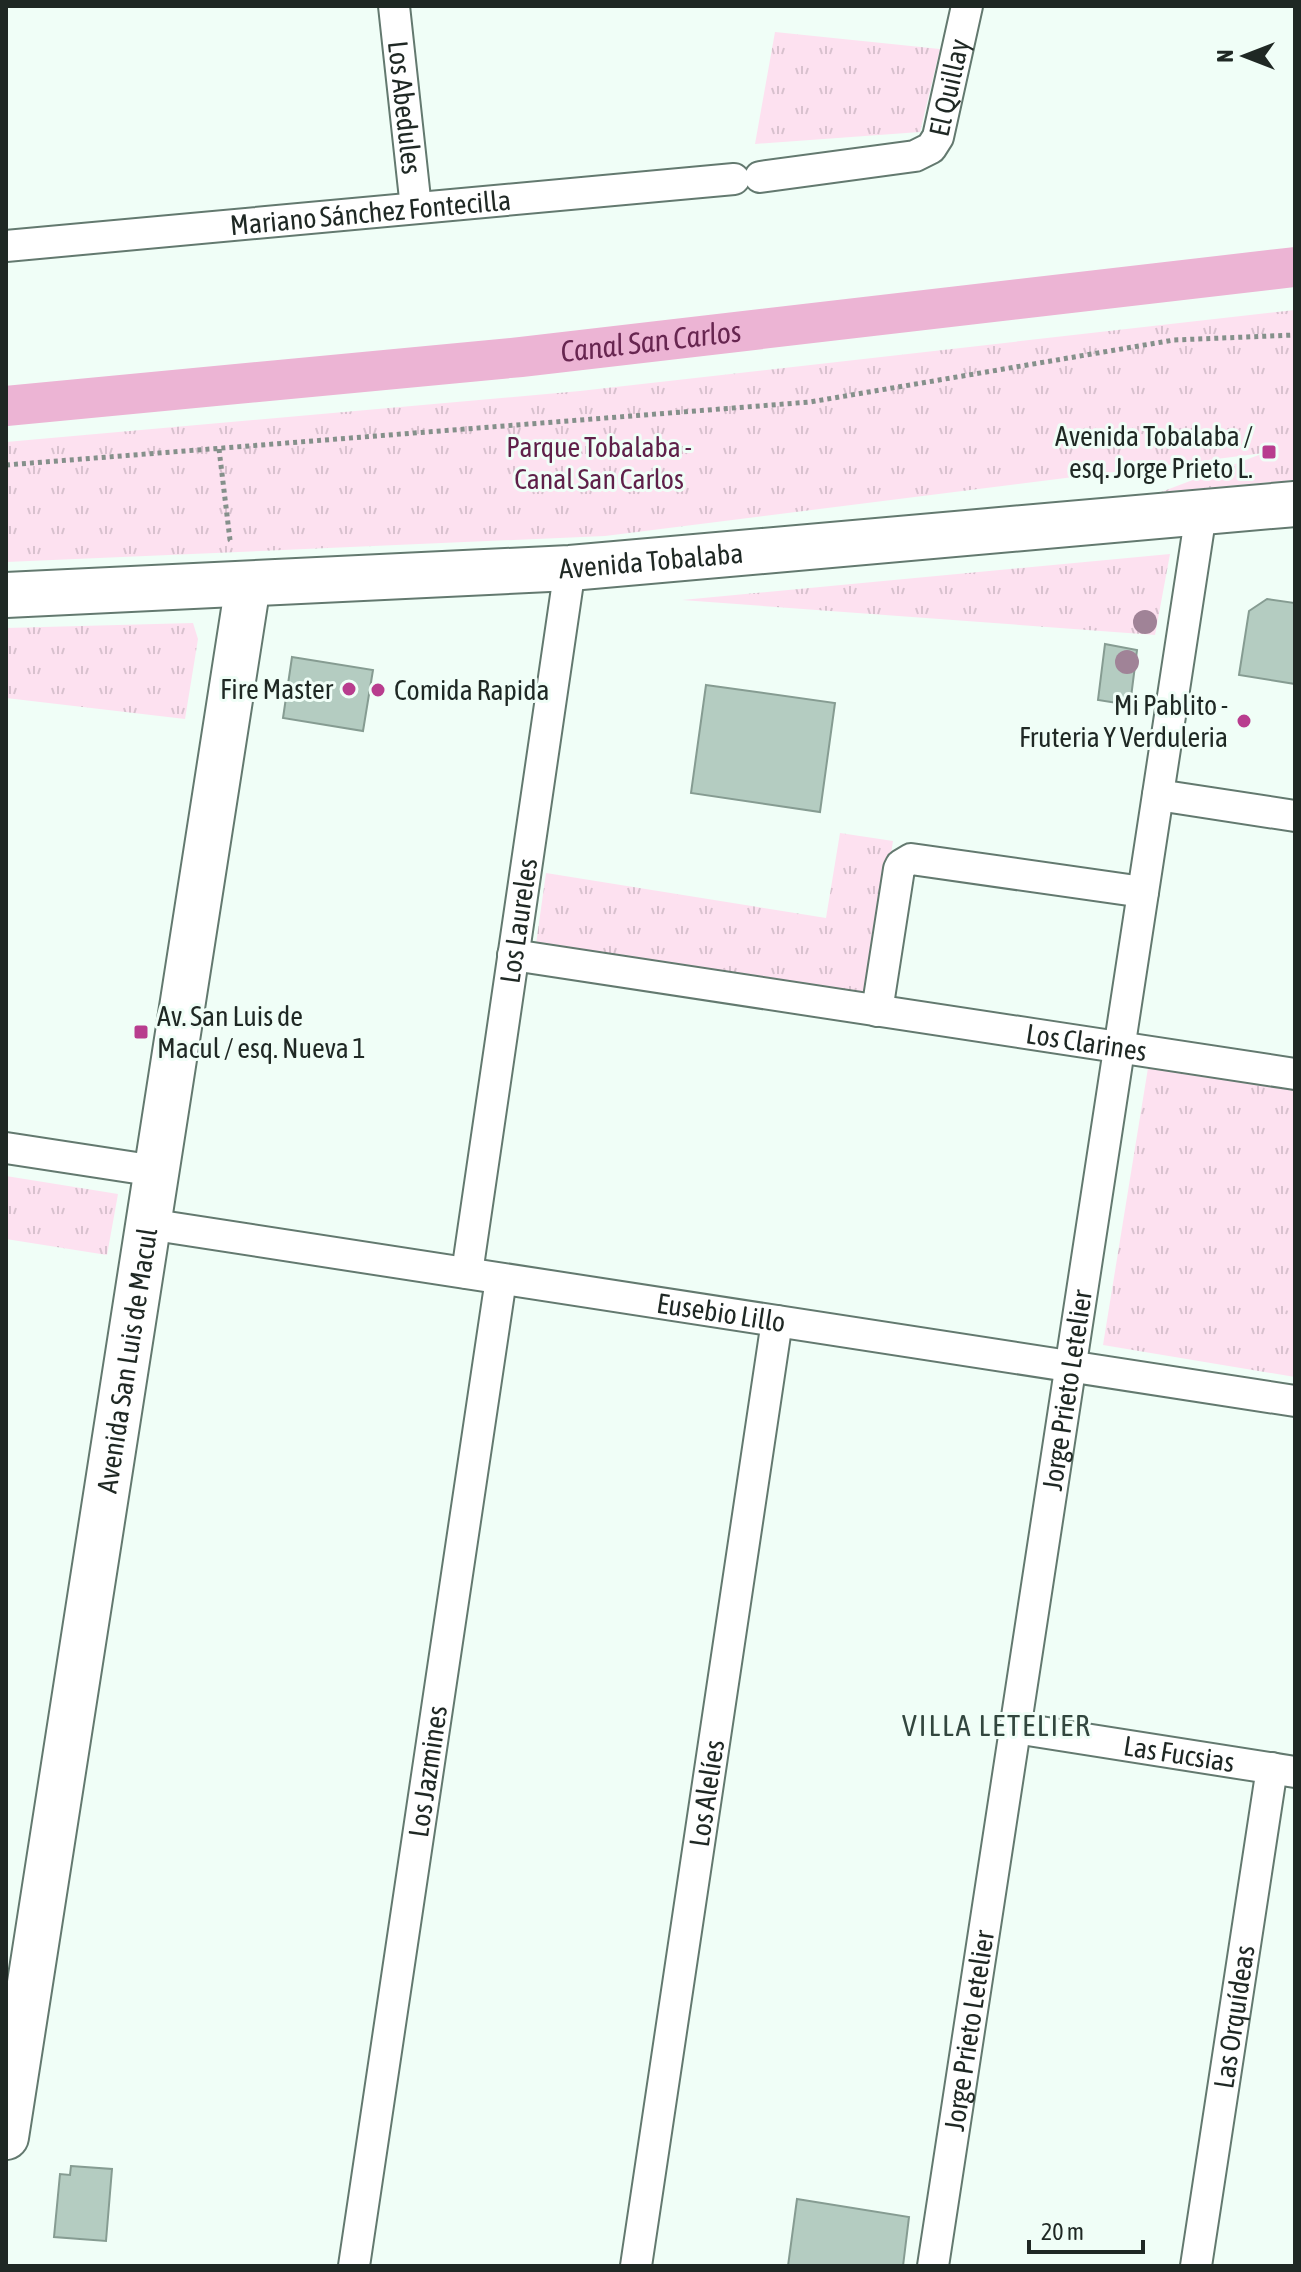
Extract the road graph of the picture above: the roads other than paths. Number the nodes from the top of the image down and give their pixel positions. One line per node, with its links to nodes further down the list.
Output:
1 (394, 6): 4 (street, Los Abedules)
2 (967, 6): 3 (street, El Quillay)
3 (915, 156): 4 (street, Mariano Sánchez Fontecilla)
4 (416, 208): 5 (street, Mariano Sánchez Fontecilla)
5 (6, 246)
6 (1295, 504): 7 (street, Avenida Tobalaba)
7 (1201, 513): 8 (street, Avenida Tobalaba); 11 (street, Jorge Prieto Letelier)
8 (570, 568): 9 (street, Avenida Tobalaba); 14 (street, Los Laureles)
9 (263, 583): 10 (street, Avenida Tobalaba); 19 (street, Avenida San Luis de Macul)
10 (6, 595)
11 (1158, 795): 12 (street); 13 (street, Jorge Prieto Letelier)
12 (1295, 816)
13 (1143, 892): 15 (street); 16 (street, Jorge Prieto Letelier)
14 (513, 955): 15 (street, Los Clarines); 21 (street, Los Laureles)
15 (877, 1011): 16 (street, Los Clarines)
16 (1120, 1047): 17 (street, Los Clarines); 24 (street, Jorge Prieto Letelier)
17 (1295, 1074)
18 (6, 1148): 19 (street)
19 (156, 1171): 20 (street, Avenida San Luis de Macul)
20 (148, 1224): 21 (street, Eusebio Lillo); 28 (street, Avenida San Luis de Macul)
21 (467, 1273): 22 (street, Eusebio Lillo)
22 (501, 1279): 23 (street, Eusebio Lillo); 29 (street, Los Jazmines)
23 (777, 1321): 24 (street, Eusebio Lillo); 30 (street, Los Alelíes)
24 (1071, 1366): 25 (street, Eusebio Lillo); 26 (street, Jorge Prieto Letelier)
25 (1295, 1401)
26 (1015, 1728): 27 (street, Las Fucsias); 31 (street, Jorge Prieto Letelier)
27 (1284, 1770): 32 (street, Las Orquídeas)
28 (6, 2137)
29 (354, 2266)
30 (636, 2266)
31 (933, 2266)
32 (1196, 2266)

